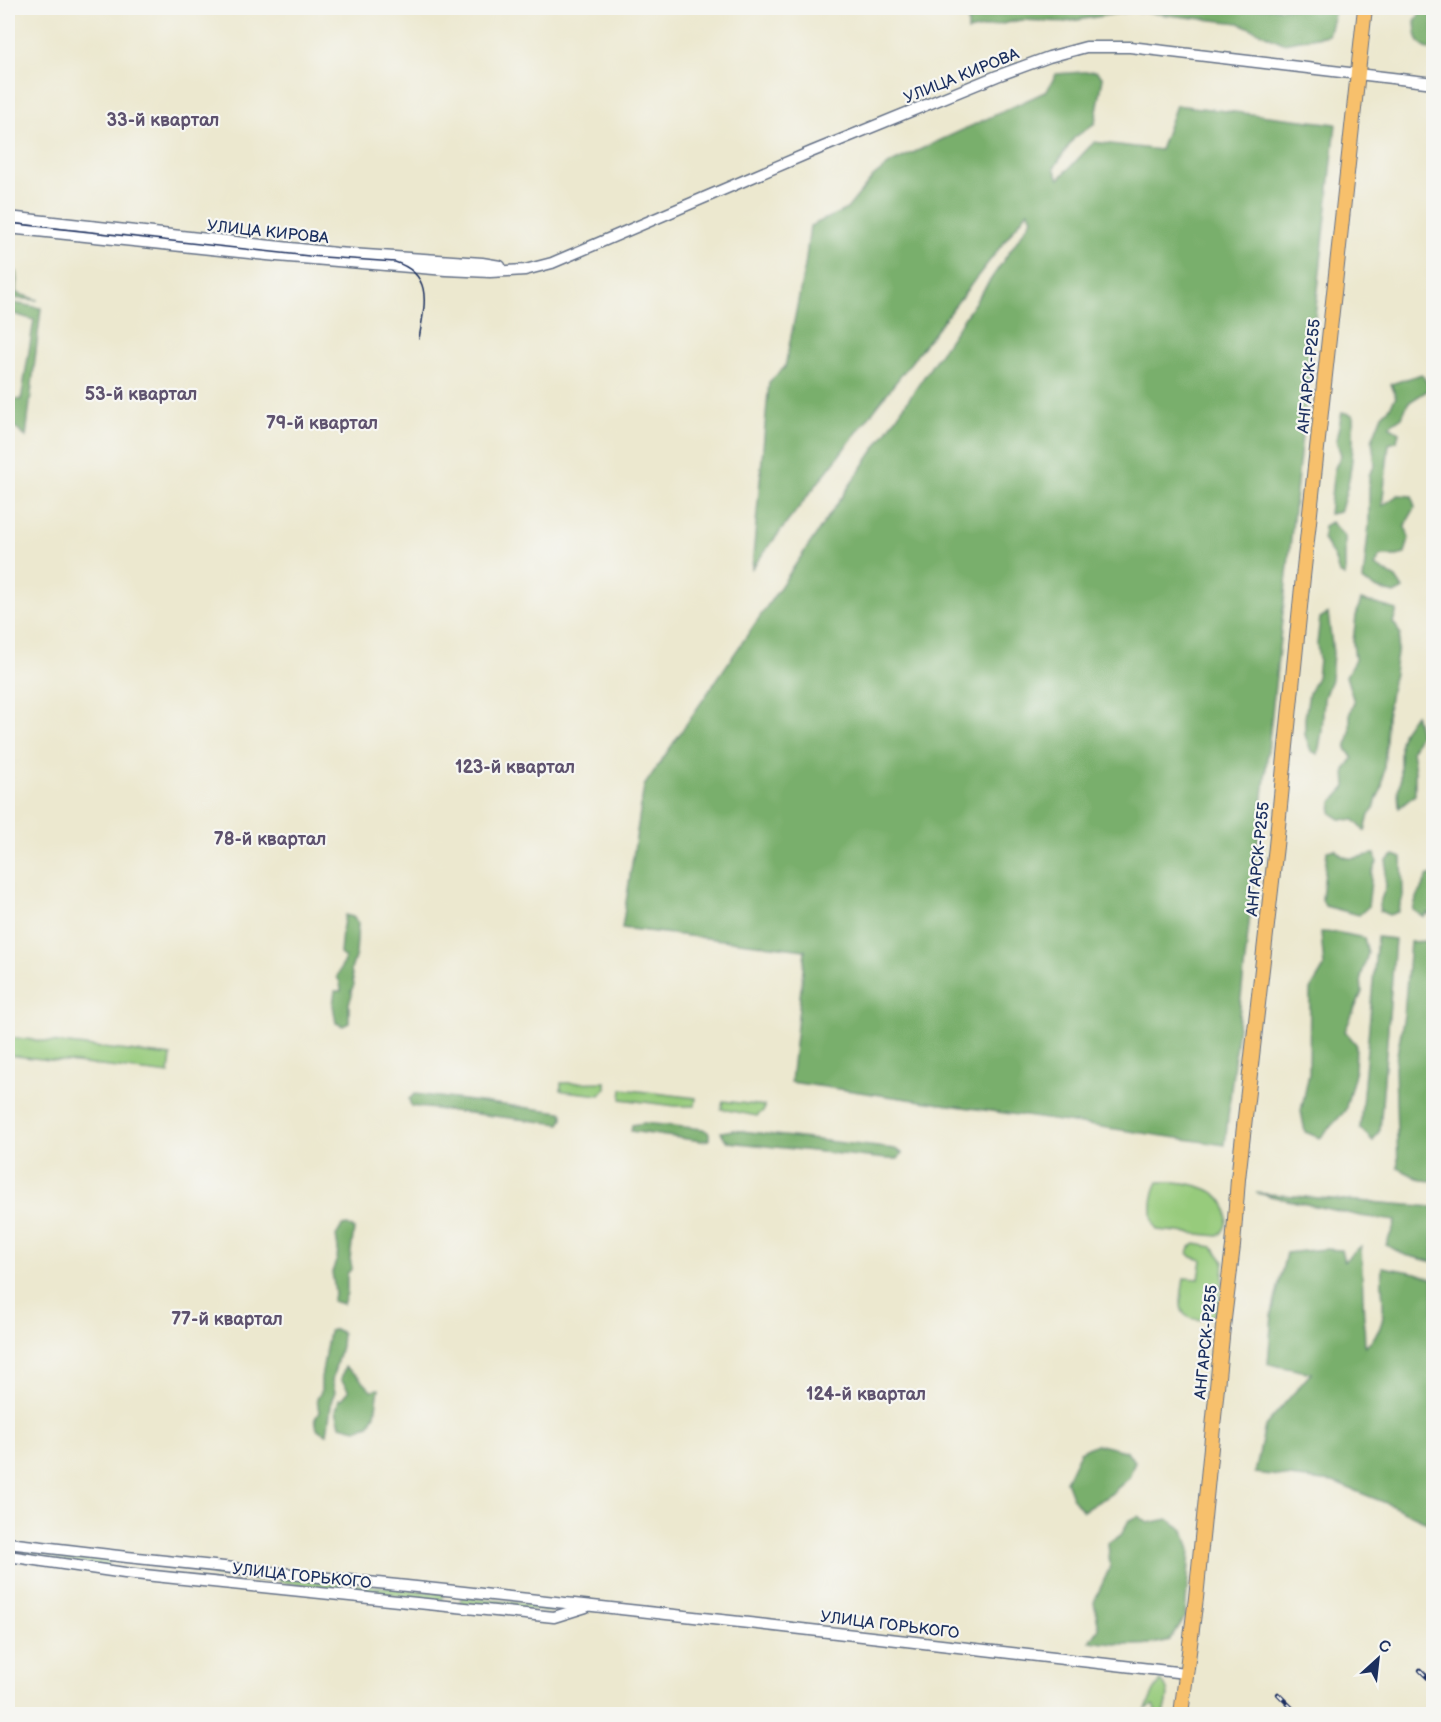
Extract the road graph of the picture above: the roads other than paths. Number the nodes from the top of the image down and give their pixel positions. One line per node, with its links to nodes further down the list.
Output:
1 (1365, 8): 2 (main road, АНГАРСК-Р255)
2 (1357, 75): 3 (street, УЛИЦА КИРОВА); 6 (street, УЛИЦА КИРОВА); 10 (main road, АНГАРСК-Р255)
3 (1434, 83)
4 (8, 218): 6 (street, УЛИЦА КИРОВА)
5 (8, 228): 6 (street, УЛИЦА КИРОВА)
6 (315, 255)
7 (8, 1543): 9 (street, УЛИЦА ГОРЬКОГО)
8 (8, 1557): 9 (street, УЛИЦА ГОРЬКОГО)
9 (592, 1606): 10 (street, УЛИЦА ГОРЬКОГО)
10 (1185, 1673): 11 (main road, АНГАРСК-Р255)
11 (1181, 1714)

